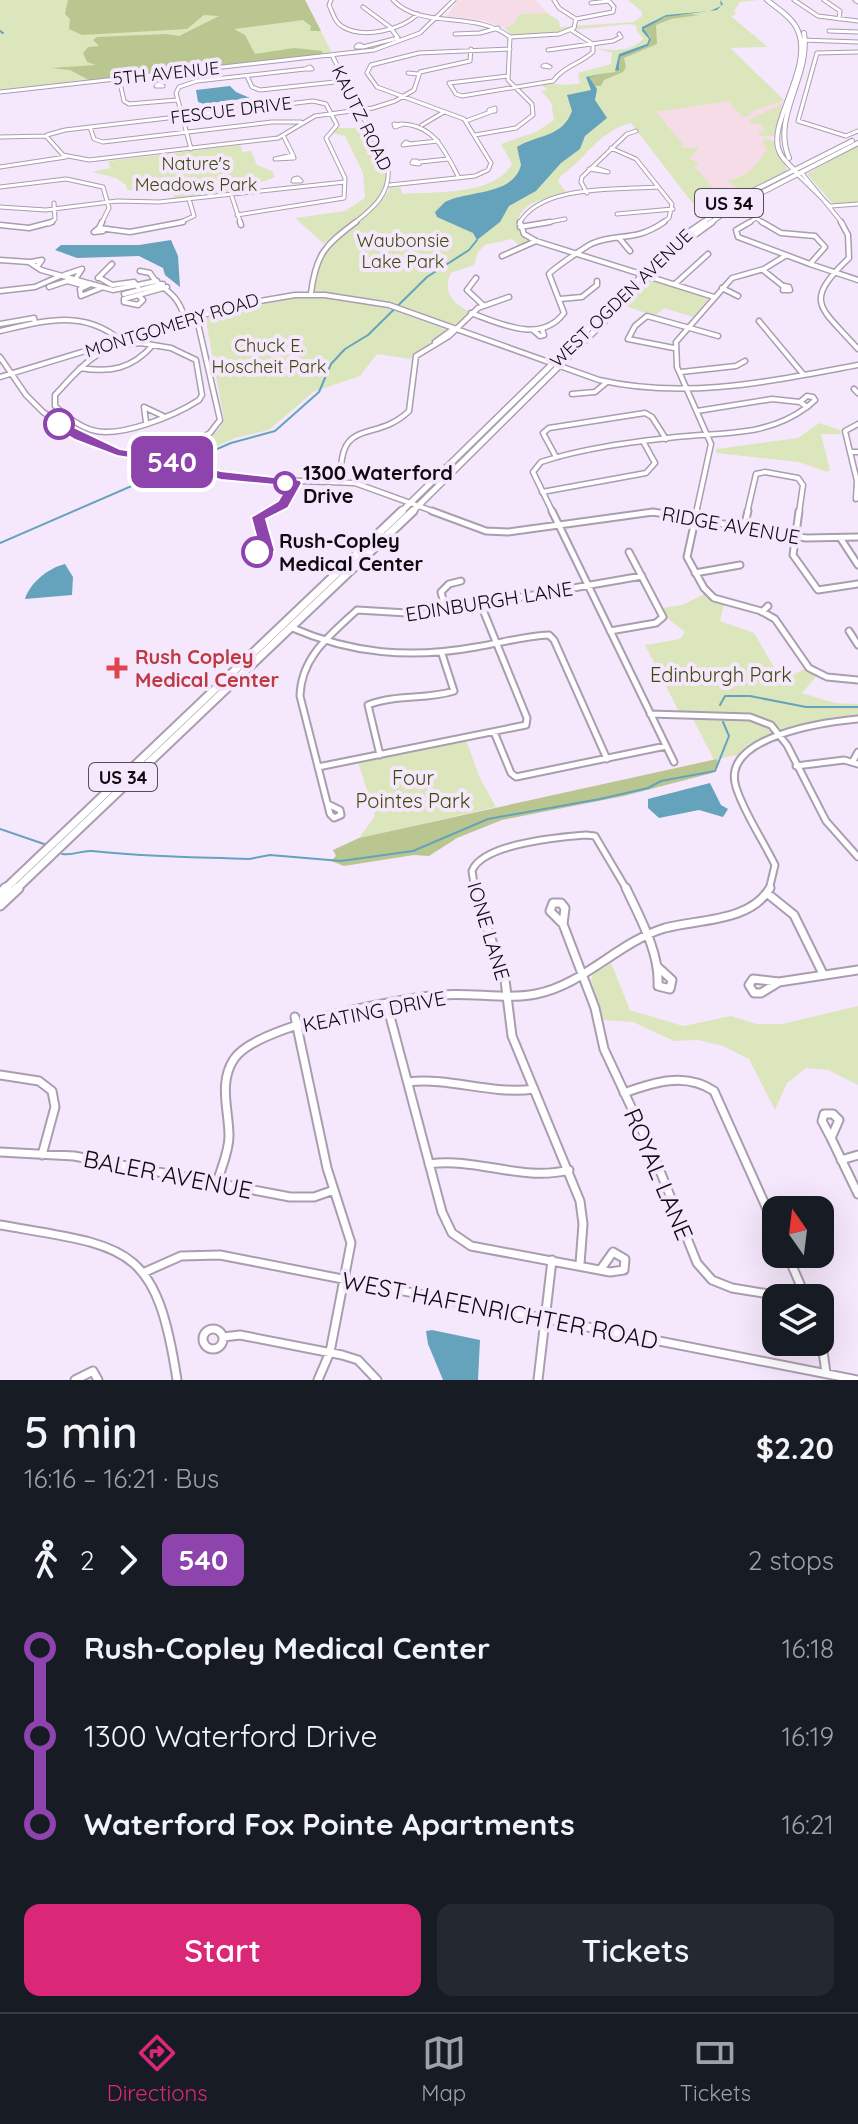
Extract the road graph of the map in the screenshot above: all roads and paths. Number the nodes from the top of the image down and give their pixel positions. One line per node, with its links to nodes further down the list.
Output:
1 (331, 0): 18 (street)
2 (393, 0): 12 (street)
3 (454, 0): 14 (street)
4 (554, 0): 15 (street)
5 (609, 0): 9 (street); 11 (street)
6 (769, 0): 26 (main road)
7 (794, 0): 16 (street)
8 (824, 0): 16 (street)
9 (591, 3)
10 (363, 7): 18 (street)
11 (613, 12): 13 (street); 15 (street)
12 (418, 14): 14 (street); 18 (street)
13 (622, 14)
14 (442, 17): 19 (street); 34 (street, 5TH AVENUE)
15 (576, 19): 20 (street)
16 (839, 19): 17 (street)
17 (858, 21)
18 (392, 27): 29 (street)
19 (499, 27): 23 (street); 25 (street)
20 (571, 30): 25 (street); 28 (street)
21 (829, 31): 22 (street)
22 (858, 32)
23 (455, 34)
24 (619, 34): 28 (street)
25 (510, 37): 31 (street)
26 (804, 40): 27 (street); 38 (main road)
27 (858, 42)
28 (593, 44): 32 (street); 37 (street)
29 (363, 47)
30 (471, 49): 31 (street); 41 (street); 50 (street)
31 (510, 49): 43 (street)
32 (548, 50)
33 (858, 52): 39 (street)
34 (332, 55): 44 (street, 5TH AVENUE); 45 (street, KAUTZ ROAD)
35 (549, 67): 37 (street)
36 (305, 69): 42 (street)
37 (561, 70): 48 (street)
38 (799, 70): 39 (street); 52 (main road)
39 (812, 72): 53 (street)
40 (408, 73): 41 (street)
41 (418, 74): 50 (street)
42 (247, 76): 45 (street); 47 (street)
43 (508, 76): 48 (street); 48 (street)
44 (119, 78): 49 (street, 5TH AVENUE); 51 (street)
45 (344, 81): 54 (street, KAUTZ ROAD)
46 (163, 86): 47 (street)
47 (179, 87): 51 (street)
48 (515, 89): 67 (street)
49 (0, 92)
50 (403, 97): 54 (street); 55 (street)
51 (177, 100): 58 (street)
52 (789, 104): 53 (street); 81 (main road)
53 (802, 105): 65 (street)
54 (359, 110): 57 (street); 84 (street, KAUTZ ROAD)
55 (446, 111): 59 (street); 62 (street)
56 (493, 111): 59 (street)
57 (331, 113): 58 (street, FESCUE DRIVE); 60 (street); 83 (street)
58 (183, 116): 63 (street, FESCUE DRIVE); 66 (street)
59 (466, 121): 67 (street)
60 (302, 122): 66 (street); 70 (street)
61 (400, 124): 62 (street)
62 (421, 125): 71 (street)
63 (90, 127): 66 (street); 68 (street, FESCUE DRIVE)
64 (636, 131): 74 (street)
65 (858, 131)
66 (186, 132): 75 (street)
67 (475, 135): 82 (street)
68 (46, 136): 69 (street, FESCUE DRIVE); 77 (street)
69 (0, 137)
70 (283, 137): 75 (street); 76 (street)
71 (438, 141): 73 (street); 78 (street)
72 (858, 141): 81 (main road, WEST OGDEN AVENUE / US 34)
73 (410, 144)
74 (611, 148): 86 (street); 87 (street)
75 (191, 149): 77 (street)
76 (293, 155)
77 (67, 157): 80 (street)
78 (448, 159): 79 (street); 82 (street)
79 (420, 162)
80 (0, 167)
81 (798, 171): 92 (street); 118 (main road, WEST OGDEN AVENUE / US 34)
82 (459, 178): 84 (street)
83 (345, 182): 88 (street); 97 (street)
84 (390, 185): 135 (street, KAUTZ ROAD)
85 (0, 187): 90 (street)
86 (659, 187): 87 (street); 95 (street)
87 (587, 193): 101 (street)
88 (231, 194): 89 (street); 97 (street)
89 (189, 199): 90 (street); 90 (street)
90 (108, 203): 91 (street)
91 (54, 206): 94 (street); 99 (street)
92 (831, 206): 93 (street); 116 (street)
93 (857, 206)
94 (0, 207)
95 (673, 209): 96 (street); 102 (street)
96 (617, 214)
97 (237, 215): 100 (street)
98 (565, 219): 101 (street)
99 (0, 225)
100 (241, 225)
101 (520, 227): 103 (street)
102 (620, 239): 104 (street); 105 (street)
103 (536, 241): 105 (street); 107 (street)
104 (630, 251)
105 (578, 254): 118 (street); 140 (street)
106 (708, 254): 126 (street)
107 (502, 256)
108 (785, 256): 112 (street); 112 (street); 114 (street)
109 (0, 260): 110 (street)
110 (30, 262): 113 (street); 113 (street)
111 (112, 264): 120 (street)
112 (810, 264): 116 (street)
113 (37, 267): 117 (street)
114 (762, 270): 128 (street); 132 (street)
115 (140, 271): 123 (street)
116 (834, 273): 122 (street); 155 (street)
117 (62, 275): 119 (street); 119 (street); 129 (street)
118 (646, 275): 126 (street); 158 (main road, WEST OGDEN AVENUE / US 34)
119 (76, 278): 125 (street)
120 (100, 278): 125 (street); 133 (street)
121 (476, 278): 141 (street)
122 (858, 280)
123 (157, 281): 127 (street); 133 (street)
124 (597, 281): 140 (street)
125 (91, 283): 130 (street); 131 (street)
126 (674, 284): 139 (street)
127 (165, 285): 133 (street); 144 (street)
128 (783, 286)
129 (49, 287): 130 (street); 134 (street)
130 (85, 287): 131 (street)
131 (102, 287): 136 (street)
132 (722, 288): 137 (street); 139 (street)
133 (143, 290): 136 (street); 136 (street)
134 (0, 291)
135 (311, 293): 143 (street, MONTGOMERY ROAD); 149 (street, MONTGOMERY ROAD)
136 (124, 294)
137 (738, 296)
138 (509, 297): 141 (street)
139 (714, 297): 148 (street)
140 (560, 299): 142 (street)
141 (483, 305): 142 (street)
142 (471, 313): 149 (street)
143 (196, 315): 144 (street, MONTGOMERY ROAD); 166 (street)
144 (185, 319): 152 (street, MONTGOMERY ROAD)
145 (759, 321): 163 (street)
146 (35, 323): 147 (street); 150 (street); 152 (street)
147 (0, 324)
148 (686, 328): 151 (street); 154 (street); 154 (street)
149 (454, 329): 158 (street, MONTGOMERY ROAD); 185 (street)
150 (0, 331)
151 (718, 336)
152 (122, 342): 153 (street); 160 (street); 162 (street, MONTGOMERY ROAD)
153 (153, 345): 160 (street); 167 (street)
154 (674, 348): 161 (street)
155 (858, 349)
156 (0, 357): 162 (street, RIDGE AVENUE)
157 (745, 361): 161 (street)
158 (556, 364): 165 (street, MONTGOMERY ROAD); 189 (main road, WEST OGDEN AVENUE / US 34)
159 (858, 365): 163 (street, MONTGOMERY ROAD)
160 (79, 368): 173 (street)
161 (681, 372): 168 (street)
162 (11, 374): 164 (street, MONTGOMERY ROAD); 175 (street, RIDGE AVENUE)
163 (803, 374): 168 (street, MONTGOMERY ROAD)
164 (0, 377)
165 (607, 382): 168 (street, MONTGOMERY ROAD); 169 (street)
166 (213, 384): 167 (street); 184 (street)
167 (201, 385): 174 (street)
168 (685, 390): 172 (street)
169 (572, 394)
170 (800, 402): 171 (street); 171 (street); 172 (street)
171 (807, 407): 178 (street)
172 (697, 411): 178 (street)
173 (63, 413): 175 (street); 176 (street)
174 (163, 416): 176 (street); 176 (street)
175 (51, 419): 184 (street, RIDGE AVENUE)
176 (146, 422)
177 (858, 424): 181 (street)
178 (709, 436): 179 (street); 190 (street)
179 (666, 439): 180 (street); 183 (street)
180 (644, 443): 183 (street); 187 (street)
181 (850, 452): 182 (street); 186 (street)
182 (858, 452)
183 (556, 457): 187 (street)
184 (160, 459): 185 (street, RIDGE AVENUE)
185 (341, 481): 189 (street, RIDGE AVENUE)
186 (857, 481): 188 (street)
187 (542, 492): 191 (street)
188 (856, 499)
189 (415, 504): 191 (street, RIDGE AVENUE); 208 (main road, US 34)
190 (695, 517): 191 (street, RIDGE AVENUE); 192 (street, RIDGE AVENUE); 199 (street)
191 (558, 524): 203 (street)
192 (744, 527): 193 (street, RIDGE AVENUE); 193 (street)
193 (794, 536): 195 (street, RIDGE AVENUE); 202 (street)
194 (858, 537): 195 (street, RIDGE AVENUE)
195 (841, 539): 198 (street)
196 (629, 552): 200 (street)
197 (740, 565): 199 (street)
198 (858, 565)
199 (695, 573): 207 (street)
200 (642, 576): 203 (street, EDINBURGH LANE); 209 (street)
201 (461, 581): 206 (street)
202 (858, 584)
203 (587, 586): 204 (street, EDINBURGH LANE); 209 (street)
204 (481, 605): 206 (street, EDINBURGH LANE); 212 (street)
205 (768, 606): 207 (street)
206 (446, 611): 211 (street, EDINBURGH LANE)
207 (762, 612): 215 (street)
208 (288, 626): 211 (street); 230 (main road, US 34); 232 (main road, US 34)
209 (610, 631): 216 (street)
210 (849, 631): 213 (street)
211 (325, 642): 214 (street); 227 (street, EDINBURGH LANE)
212 (496, 643): 214 (street); 218 (street); 223 (street)
213 (858, 645)
214 (442, 654): 222 (street)
215 (858, 680)
216 (650, 714): 219 (street); 220 (street)
217 (858, 719): 219 (street)
218 (494, 732): 222 (street); 223 (street)
219 (780, 736): 226 (street); 231 (street)
220 (666, 746): 223 (street); 224 (street)
221 (858, 752): 225 (street)
222 (380, 755): 227 (street)
223 (607, 759)
224 (674, 762)
225 (855, 762): 226 (street)
226 (796, 766): 229 (street)
227 (318, 767): 228 (street, EDINBURGH LANE)
228 (328, 804)
229 (858, 857)
230 (0, 894)
231 (768, 894): 234 (street, KEATING DRIVE); 237 (street)
232 (0, 905)
233 (563, 924): 238 (street, ROYAL LANE)
234 (645, 936): 235 (street); 238 (street, KEATING DRIVE); 240 (street, IONE LANE)
235 (659, 968)
236 (858, 970): 237 (street)
237 (823, 974): 239 (street)
238 (583, 975): 240 (street, KEATING DRIVE); 247 (street, ROYAL LANE)
239 (779, 982)
240 (507, 996): 241 (street, KEATING DRIVE); 246 (street, IONE LANE)
241 (387, 1005): 243 (street, KEATING DRIVE); 245 (street)
242 (295, 1017): 243 (street)
243 (297, 1026): 255 (street, KEATING DRIVE); 256 (street)
244 (0, 1075): 250 (street)
245 (408, 1082): 246 (street); 253 (street)
246 (534, 1089): 254 (street, IONE LANE)
247 (624, 1093): 258 (street); 265 (street, ROYAL LANE)
248 (831, 1138): 252 (street)
249 (0, 1152): 250 (street, BALER AVENUE)
250 (42, 1155): 255 (street, BALER AVENUE)
251 (858, 1155): 252 (street)
252 (841, 1160): 257 (street)
253 (429, 1164): 254 (street); 260 (street)
254 (569, 1170): 261 (street, IONE LANE)
255 (217, 1183): 256 (street, BALER AVENUE)
256 (334, 1190): 264 (street)
257 (858, 1194)
258 (762, 1198)
259 (0, 1225): 263 (street)
260 (552, 1260): 261 (street); 266 (street)
261 (580, 1264): 262 (street)
262 (601, 1269)
263 (145, 1272): 264 (street, WEST HAFENRICHTER ROAD); 273 (street)
264 (346, 1280): 266 (street, WEST HAFENRICHTER ROAD); 268 (street)
265 (762, 1293)
266 (545, 1319): 270 (street, WEST HAFENRICHTER ROAD); 276 (street)
267 (223, 1337): 268 (street)
268 (330, 1352): 274 (street); 275 (street)
269 (824, 1356): 270 (street)
270 (826, 1373): 277 (street, WEST HAFENRICHTER ROAD)
271 (75, 1380): 272 (street)
272 (98, 1380)
273 (177, 1380)
274 (318, 1380)
275 (377, 1380)
276 (538, 1380)
277 (858, 1380)

